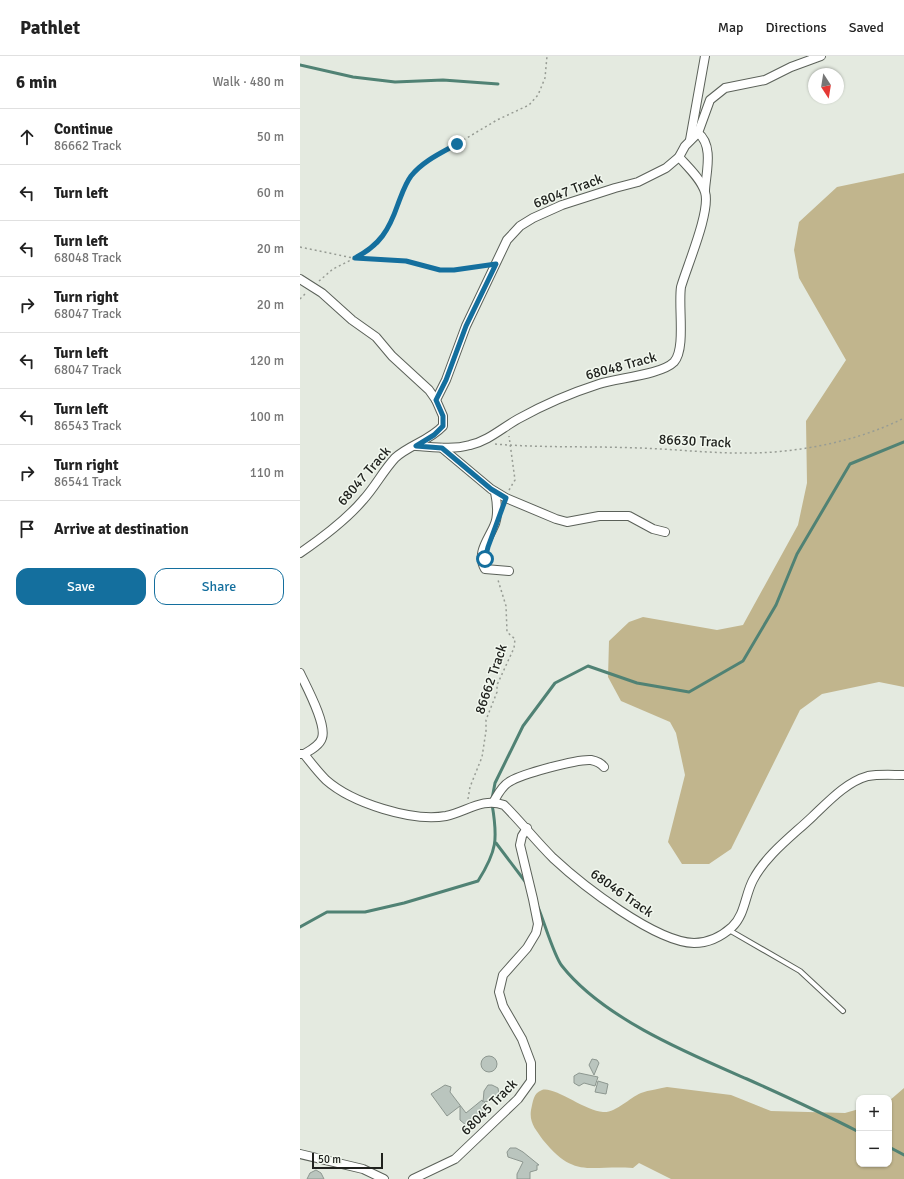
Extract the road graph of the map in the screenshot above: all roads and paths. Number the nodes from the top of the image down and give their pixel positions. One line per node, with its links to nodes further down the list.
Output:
1 (547, 56): 9 (path)
2 (705, 56): 5 (street)
3 (821, 56): 4 (street, 68047 Track)
4 (698, 133): 5 (street, 68047 Track); 7 (street, 68048 Track)
5 (690, 141): 6 (street, 68047 Track)
6 (679, 158): 7 (street); 10 (street, 68047 Track)
7 (705, 190): 16 (street, 68048 Track)
8 (300, 247): 9 (path)
9 (355, 258): 10 (path); 12 (path)
10 (496, 264): 14 (street, 68047 Track)
11 (300, 279): 12 (street)
12 (313, 287): 13 (path); 14 (street)
13 (300, 299)
14 (436, 400): 19 (street, 68047 Track)
15 (904, 418): 18 (path, 86630 Track)
16 (510, 424): 18 (path); 20 (street, 68048 Track)
17 (495, 444): 18 (path, 86630 Track)
18 (511, 445): 22 (path)
19 (416, 446): 20 (street, 68048 Track); 24 (street, 68047 Track)
20 (442, 448): 21 (street)
21 (495, 492): 22 (street); 25 (street)
22 (506, 498): 23 (street)
23 (665, 532)
24 (300, 553)
25 (496, 571): 26 (street); 32 (path, 86662 Track)
26 (509, 572)
27 (300, 673): 28 (street)
28 (302, 754): 32 (street)
29 (604, 767): 31 (street)
30 (904, 775): 34 (street, 68046 Track)
31 (494, 801): 32 (street); 33 (street, 68046 Track)
32 (469, 808)
33 (527, 828): 34 (street, 68046 Track); 38 (street, 68045 Track)
34 (729, 930): 35 (lane)
35 (843, 1011)
36 (300, 1154): 37 (street)
37 (384, 1179)
38 (413, 1179)

